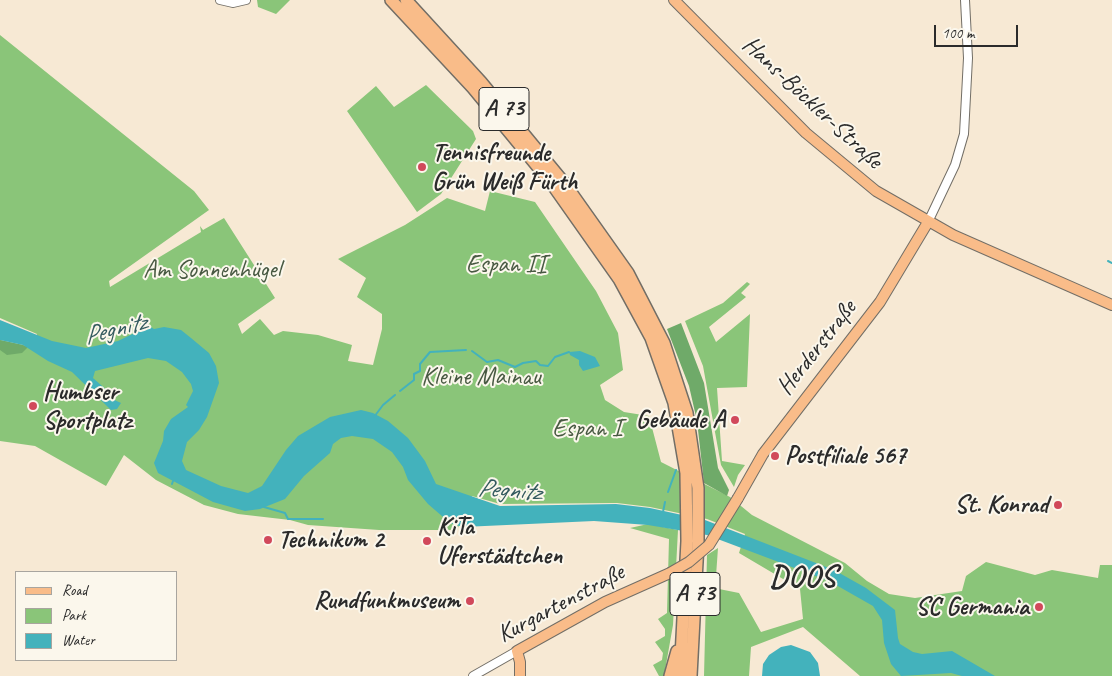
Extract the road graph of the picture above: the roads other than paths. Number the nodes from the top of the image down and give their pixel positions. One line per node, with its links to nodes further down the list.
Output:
1 (220, 0): 2 (street)
2 (245, 0)
3 (391, 0): 9 (highway, A 73)
4 (406, 0): 9 (highway, A 73)
5 (674, 0): 7 (main road, Hans-Böckler-Straße)
6 (965, 0): 7 (street)
7 (928, 222): 8 (main road, Hans-Böckler-Straße); 11 (main road, Herderstraße, bridge)
8 (1112, 305)
9 (692, 487): 10 (highway, A 73)
10 (692, 542): 12 (highway, A 73); 18 (highway, A 73)
11 (670, 573): 13 (main road, Kurgartenstraße)
12 (683, 625): 16 (highway); 17 (highway, A 73)
13 (517, 651): 14 (street, Kurgartenstraße); 15 (main road)
14 (472, 676)
15 (520, 676)
16 (670, 676)
17 (680, 676)
18 (693, 676)

